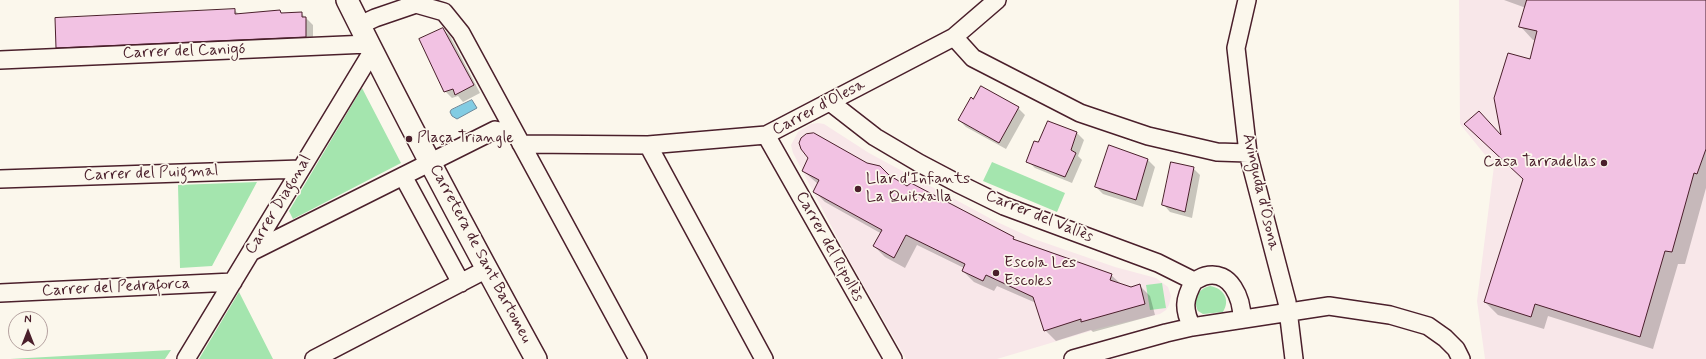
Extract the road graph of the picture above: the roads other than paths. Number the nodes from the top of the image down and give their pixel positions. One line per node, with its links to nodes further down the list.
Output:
1 (347, 0): 4 (street, Carretera de Sant Bartomeu)
2 (997, 0): 5 (street, Carrer d'Olesa)
3 (1246, 0): 12 (street, Avinguda d'Osona)
4 (360, 25): 6 (street, Carretera de Sant Bartomeu); 10 (street)
5 (954, 37): 8 (street, Carrer d'Olesa); 12 (street)
6 (370, 48): 7 (street, Carrer del Canigó); 13 (street, Carretera de Sant Bartomeu); 14 (street, Carrer Diagonal)
7 (0, 60)
8 (830, 102): 9 (street, Carrer d'Olesa); 19 (street, Carrer del Vallès)
9 (766, 135): 11 (street, Carrer d'Olesa); 31 (street, Carrer del Ripollès)
10 (518, 139): 11 (street, Carrer d'Olesa); 13 (street, Carrer d'Olesa); 29 (street)
11 (648, 145): 30 (street)
12 (1248, 153): 23 (street, Avinguda d'Osona)
13 (430, 162): 15 (street, Carrer d'Olesa); 18 (street, Carretera de Sant Bartomeu)
14 (301, 169): 16 (street, Carrer del Puigmal); 17 (street, Carrer Diagonal)
15 (403, 176): 17 (street, Carrer d'Olesa); 21 (street)
16 (0, 179)
17 (251, 252): 20 (street, Carrer Diagonal)
18 (487, 269): 21 (street); 28 (street, Carretera de Sant Bartomeu)
19 (1194, 281): 24 (street); 25 (street)
20 (233, 282): 22 (street, Carrer del Pedraforca); 26 (street, Carrer Diagonal)
21 (461, 283): 27 (street)
22 (0, 293)
23 (1288, 313): 24 (street); 33 (street, Avinguda d'Osona); 34 (street)
24 (1242, 319): 25 (street)
25 (1192, 327): 32 (street)
26 (186, 359)
27 (314, 359)
28 (536, 359)
29 (638, 359)
30 (764, 359)
31 (893, 359)
32 (1073, 359)
33 (1294, 359)
34 (1461, 359)

